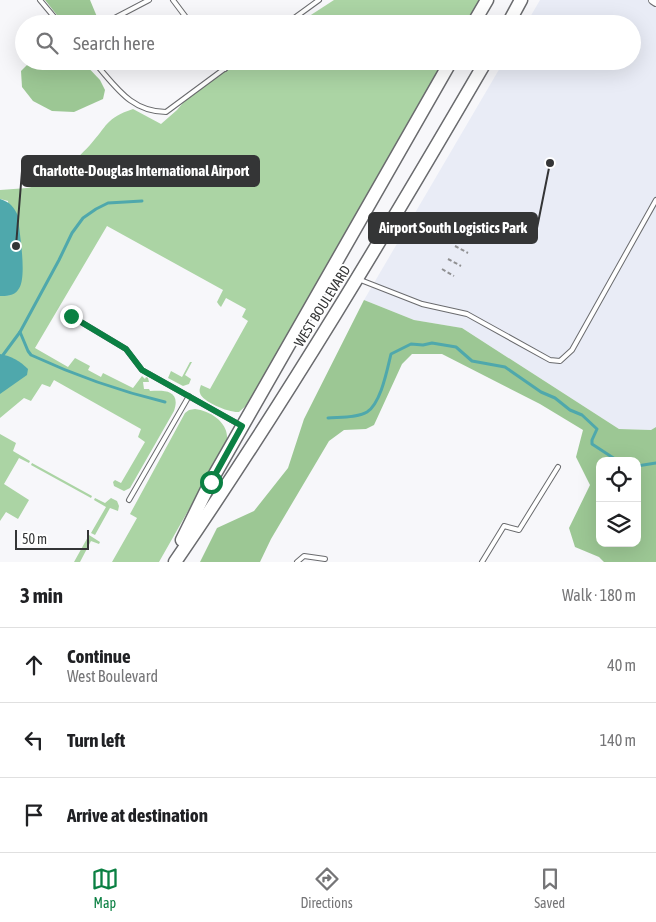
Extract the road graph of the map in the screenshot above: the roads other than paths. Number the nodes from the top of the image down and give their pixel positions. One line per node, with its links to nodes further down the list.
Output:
1 (40, 0): 9 (lane)
2 (149, 0): 10 (lane)
3 (173, 0): 11 (lane)
4 (319, 0): 12 (lane)
5 (487, 0): 13 (main road)
6 (521, 0): 14 (main road)
7 (653, 0): 8 (street)
8 (656, 2)
9 (52, 15)
10 (120, 15)
11 (184, 15)
12 (298, 15)
13 (478, 15)
14 (513, 15)
15 (102, 70): 16 (lane)
16 (224, 70)
17 (446, 70): 23 (main road, WEST BOULEVARD)
18 (481, 70): 20 (main road, WEST BOULEVARD)
19 (656, 200): 20 (lane)
20 (356, 279): 27 (main road, WEST BOULEVARD)
21 (71, 316): 22 (lane)
22 (189, 396): 23 (lane); 25 (lane)
23 (242, 426): 27 (main road, WEST BOULEVARD)
24 (558, 467): 29 (lane)
25 (129, 500)
26 (325, 558): 28 (lane)
27 (173, 562)
28 (297, 562)
29 (482, 562)

